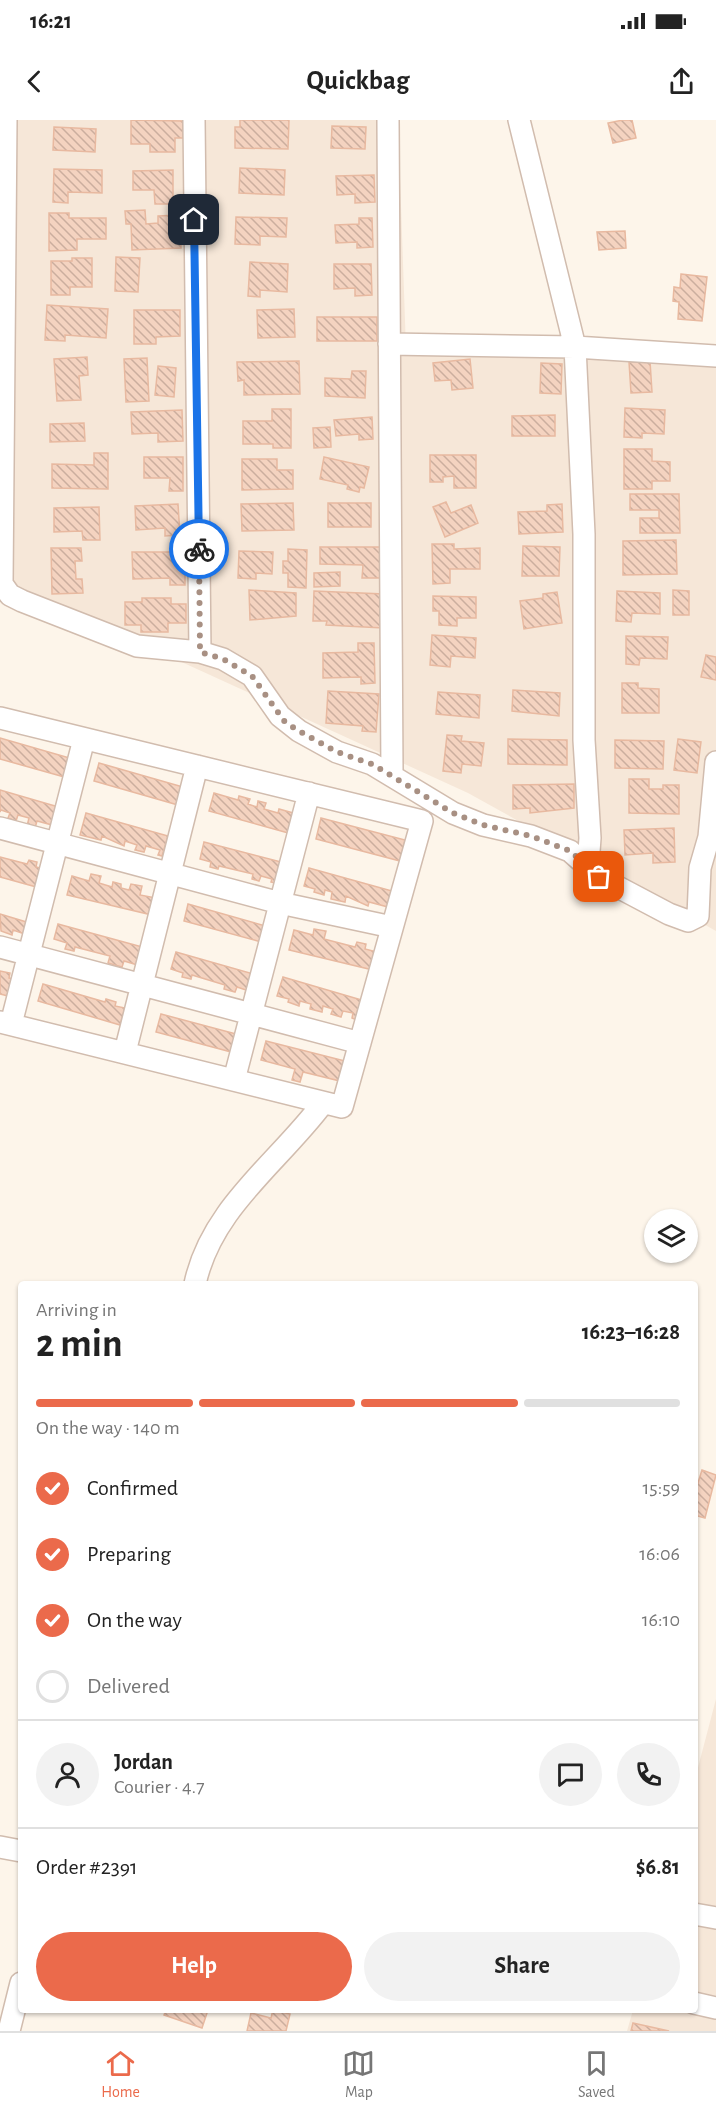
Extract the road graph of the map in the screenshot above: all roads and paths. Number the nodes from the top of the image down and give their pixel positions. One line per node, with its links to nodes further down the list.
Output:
1 (6, 120): 8 (street)
2 (194, 120): 9 (street)
3 (388, 120): 5 (street)
4 (519, 120): 6 (street)
5 (389, 344): 6 (street); 14 (street)
6 (575, 347): 7 (street); 18 (street)
7 (716, 356)
8 (1, 582): 9 (street)
9 (200, 652): 14 (street)
10 (0, 718): 11 (street)
11 (84, 739): 13 (street); 17 (street)
12 (716, 762): 19 (street)
13 (197, 766): 15 (street); 20 (street)
14 (392, 774): 18 (street)
15 (309, 793): 21 (street); 22 (street)
16 (0, 828): 17 (street)
17 (57, 844): 20 (street); 24 (street)
18 (588, 865): 19 (street)
19 (708, 868)
20 (170, 872): 21 (street); 25 (street)
21 (280, 903): 22 (street); 26 (street)
22 (392, 927): 28 (street)
23 (0, 947): 24 (street)
24 (29, 954): 25 (street); 27 (street)
25 (142, 985): 26 (street); 29 (street)
26 (251, 1014): 28 (street); 30 (street)
27 (6, 1023): 29 (street)
28 (360, 1043): 31 (street)
29 (125, 1052): 30 (street)
30 (234, 1080): 31 (street)
31 (323, 1102): 32 (street)
32 (196, 1281)
33 (0, 1847): 34 (street)
34 (18, 1850)
35 (698, 1915): 36 (street)
36 (716, 1918)
37 (18, 1995): 40 (street)
38 (698, 2004): 39 (street)
39 (716, 2008)
40 (9, 2031)

